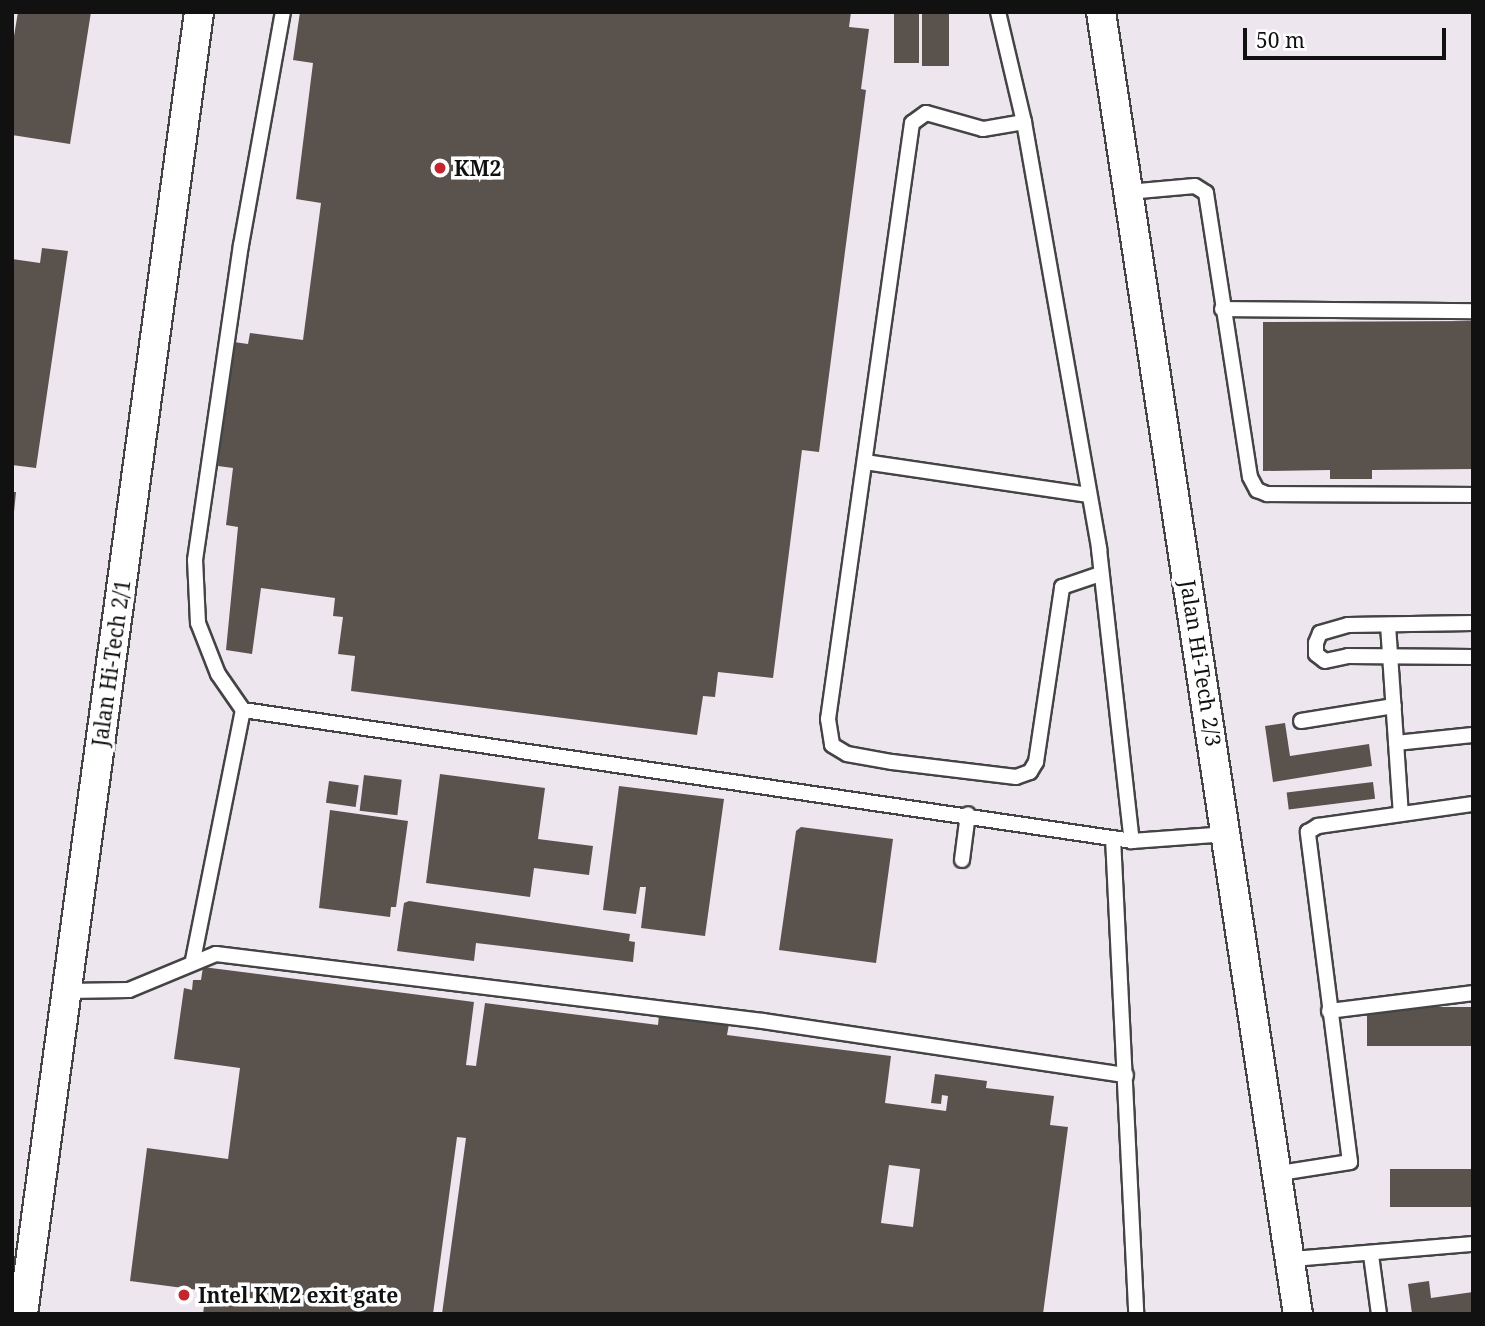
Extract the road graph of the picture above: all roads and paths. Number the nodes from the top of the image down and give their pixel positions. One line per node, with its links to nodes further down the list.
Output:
1 (200, 12): 30 (street, Jalan Hi-Tech 2/1)
2 (283, 12): 18 (lane)
3 (998, 12): 5 (lane)
4 (1101, 12): 6 (street, Jalan Hi-Tech 2/3)
5 (1024, 122): 9 (lane); 10 (lane)
6 (1128, 192): 7 (lane); 25 (street, Jalan Hi-Tech 2/3)
7 (1222, 309): 8 (lane); 11 (lane)
8 (1473, 311)
9 (864, 462): 10 (lane); 12 (lane)
10 (1089, 495): 12 (lane)
11 (1473, 495)
12 (1100, 574): 27 (lane)
13 (1473, 623): 14 (lane)
14 (1388, 625): 15 (lane); 15 (lane)
15 (1390, 656): 16 (lane); 17 (lane)
16 (1473, 657)
17 (1394, 706): 19 (lane); 21 (lane)
18 (243, 710): 23 (lane); 29 (lane)
19 (1301, 722)
20 (1473, 735): 21 (lane)
21 (1396, 743): 24 (lane)
22 (1473, 804): 24 (lane)
23 (968, 814): 26 (lane); 28 (lane)
24 (1401, 814): 32 (lane)
25 (1228, 834): 27 (lane); 34 (street, Jalan Hi-Tech 2/3)
26 (1113, 838): 27 (lane); 33 (lane)
27 (1132, 841)
28 (962, 860)
29 (193, 960): 30 (lane); 33 (lane)
30 (67, 991): 38 (street, Jalan Hi-Tech 2/1)
31 (1473, 993): 32 (lane)
32 (1329, 1011): 34 (lane)
33 (1126, 1075): 39 (lane)
34 (1280, 1173): 37 (street, Jalan Hi-Tech 2/3)
35 (1473, 1244): 36 (lane)
36 (1371, 1255): 37 (lane); 41 (lane)
37 (1293, 1259): 40 (street, Jalan Hi-Tech 2/3)
38 (23, 1314)
39 (1136, 1314)
40 (1298, 1314)
41 (1379, 1314)

